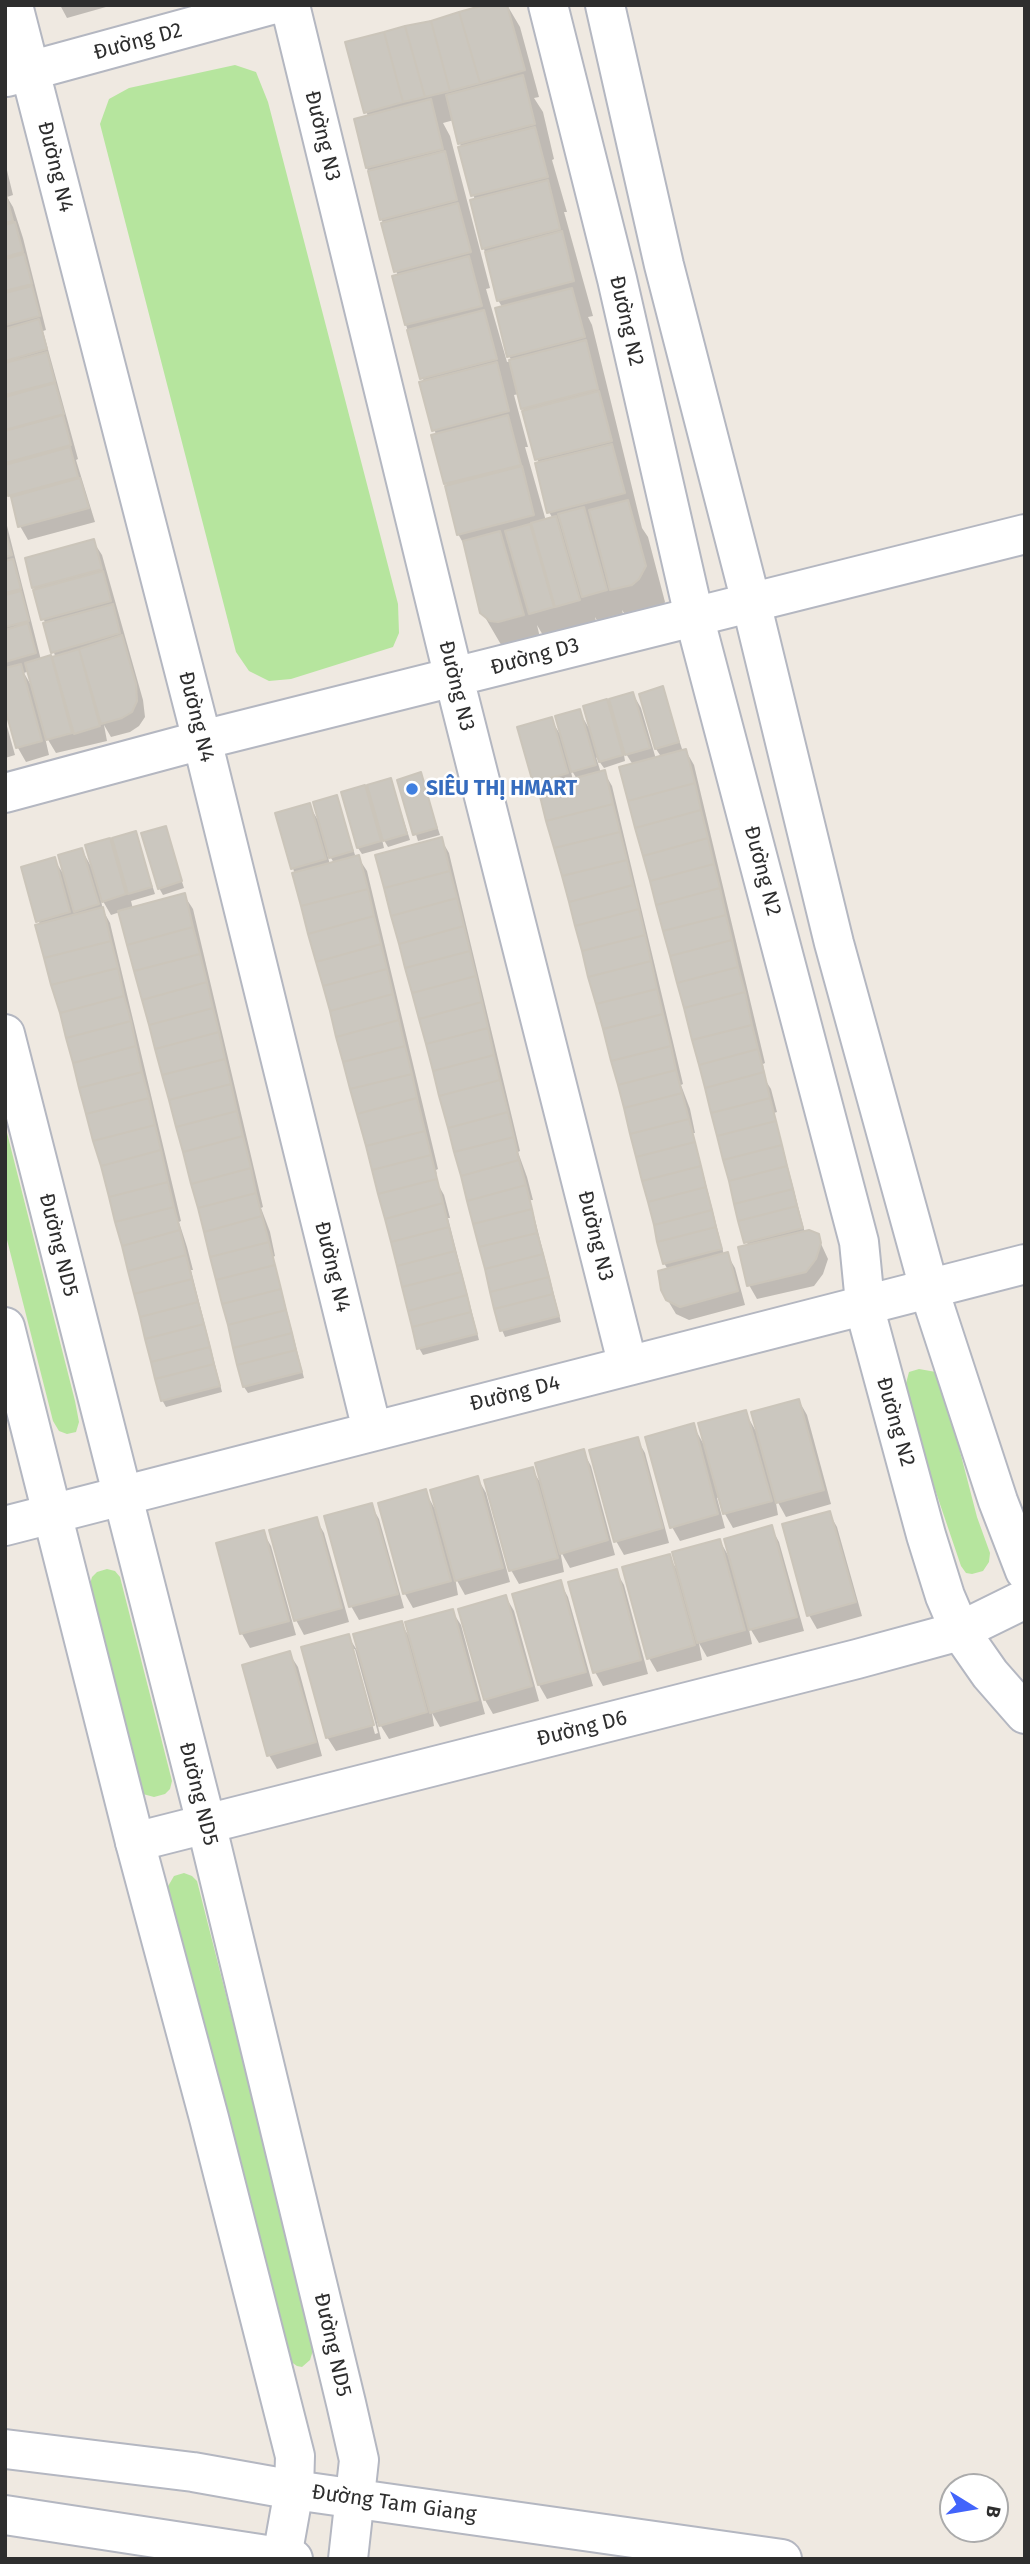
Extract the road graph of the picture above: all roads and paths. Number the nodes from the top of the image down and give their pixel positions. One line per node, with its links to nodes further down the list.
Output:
1 (13, 5): 6 (street, Đường N4)
2 (271, 5): 6 (street, Đường D2)
3 (290, 5): 12 (street, Đường N3)
4 (548, 5): 8 (street, Đường N2)
5 (605, 5): 7 (street)
6 (18, 74): 13 (street, Đường N4)
7 (664, 265): 8 (street); 10 (street)
8 (617, 279): 11 (street, Đường N2)
9 (1025, 534): 10 (street, Đường D3)
10 (751, 602): 11 (street, Đường D3); 15 (street)
11 (694, 616): 12 (street, Đường D3); 16 (street, Đường N2)
12 (454, 678): 13 (street, Đường D3); 22 (street, Đường N3)
13 (202, 740): 14 (street, Đường D3); 23 (street, Đường N4)
14 (5, 793)
15 (834, 943): 16 (street); 19 (street)
16 (785, 954): 20 (street, Đường N2)
17 (5, 1034): 24 (street, Đường ND5)
18 (1025, 1264): 19 (street, Đường D4)
19 (929, 1289): 20 (street, Đường D4); 27 (street)
20 (865, 1304): 22 (street, Đường D4); 29 (street, Đường N2)
21 (5, 1327): 25 (street)
22 (628, 1366): 23 (street, Đường D4)
23 (372, 1430): 24 (street, Đường D4)
24 (122, 1496): 25 (street, Đường D4); 31 (street, Đường ND5)
25 (51, 1514): 26 (street, Đường D4); 32 (street)
26 (5, 1526)
27 (1025, 1571)
28 (1025, 1599): 29 (street, Đường D6)
29 (960, 1631): 30 (street, Đường N2); 31 (street, Đường D6)
30 (1025, 1714)
31 (206, 1823): 32 (street, Đường D6); 35 (street, Đường ND5)
32 (135, 1842): 34 (street)
33 (5, 2449): 34 (street, Đường Tam Giang)
34 (294, 2490): 35 (street, Đường Tam Giang); 37 (street)
35 (356, 2498): 38 (street, Đường ND5); 39 (street, Đường Tam Giang)
36 (5, 2515): 37 (street)
37 (288, 2558)
38 (348, 2559)
39 (782, 2559)

